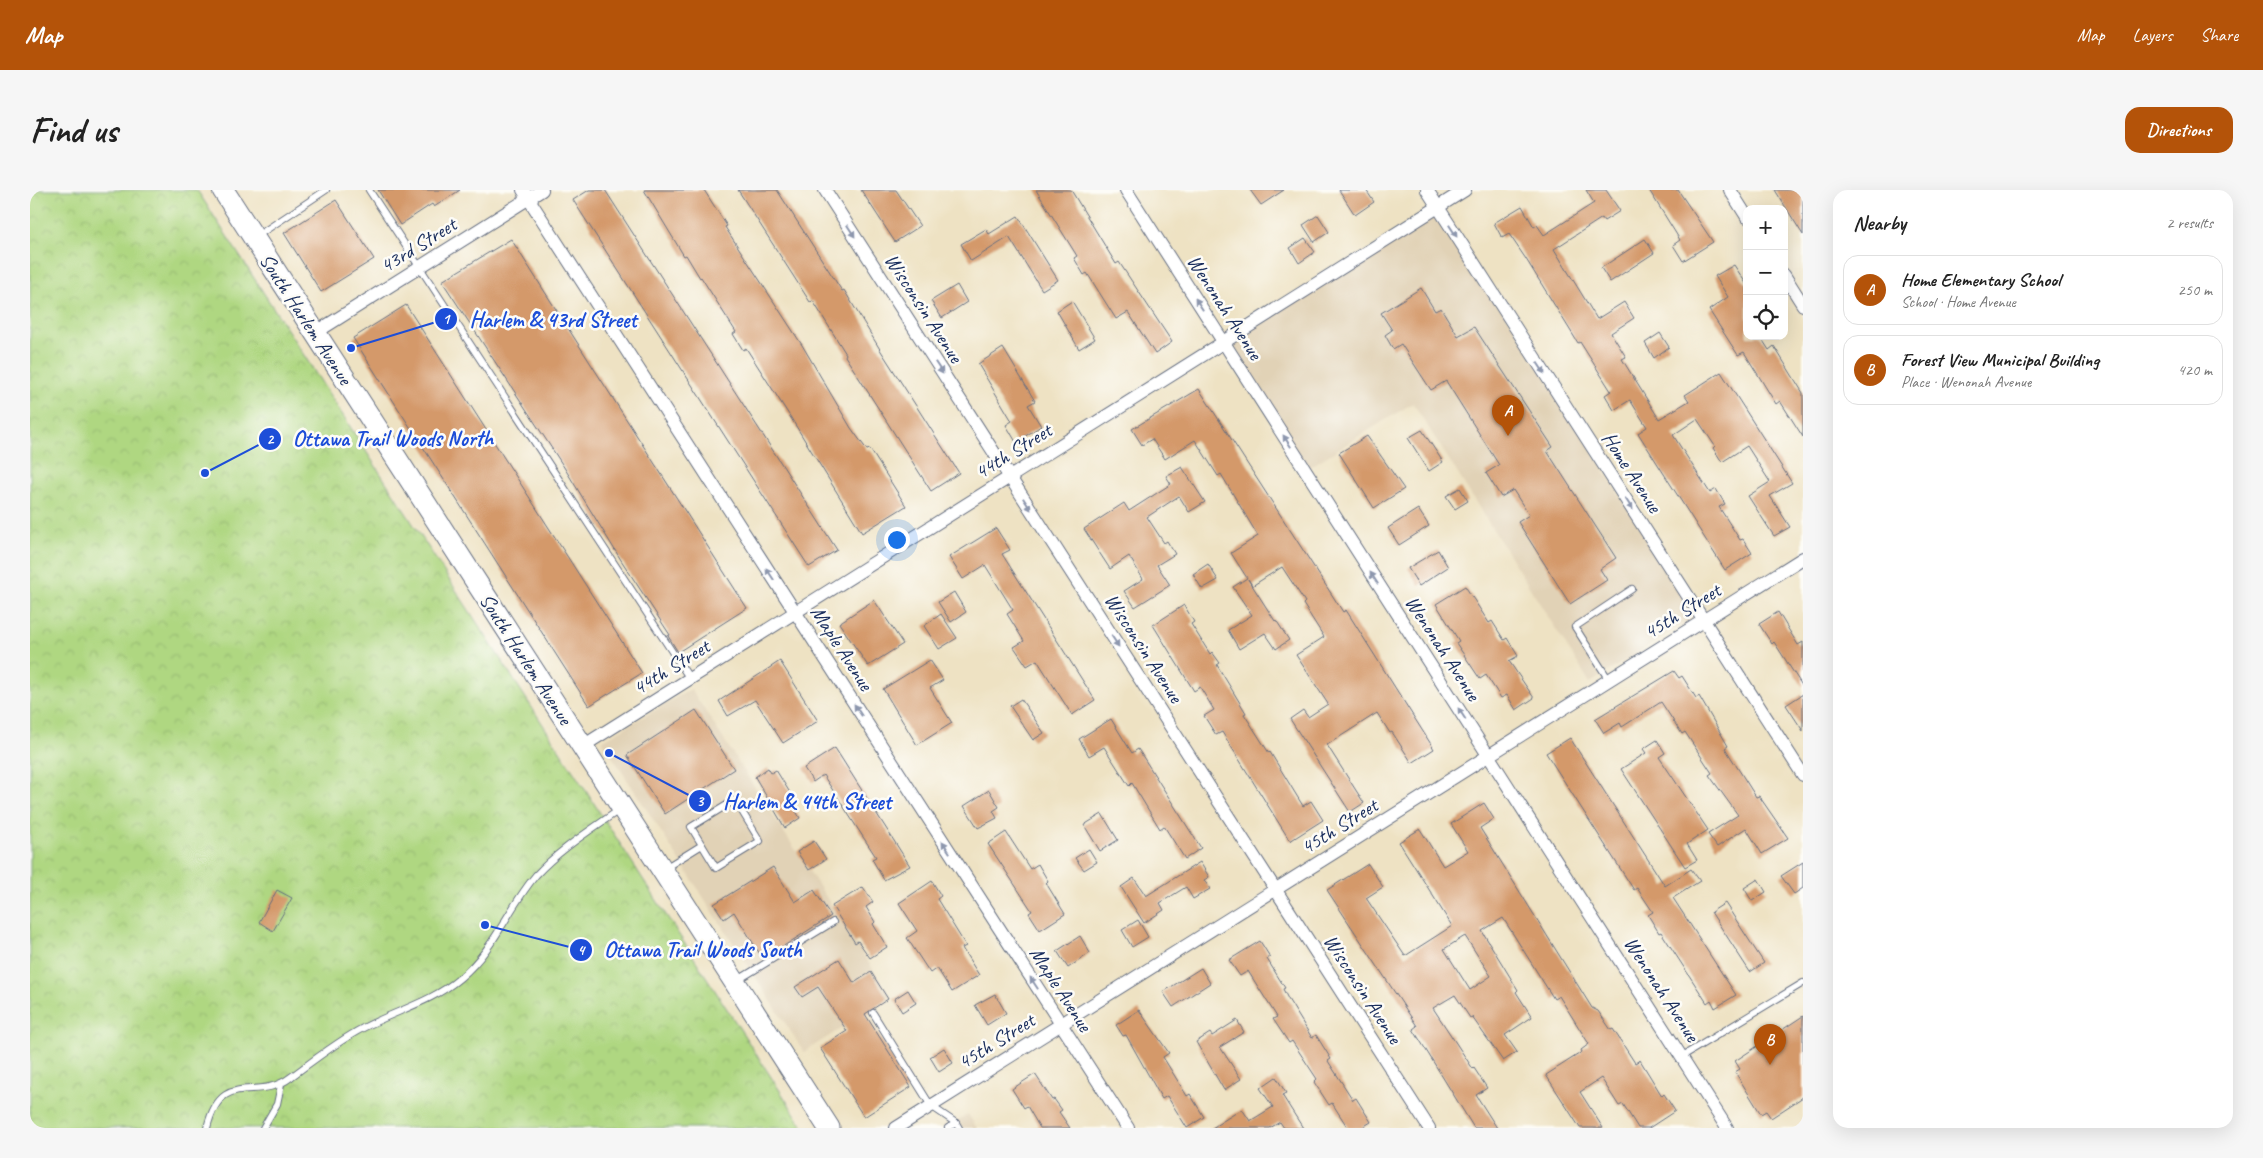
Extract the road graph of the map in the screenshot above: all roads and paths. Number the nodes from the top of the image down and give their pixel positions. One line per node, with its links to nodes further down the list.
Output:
1 (222, 190): 13 (main road, South Harlem Avenue)
2 (326, 190): 13 (lane)
3 (368, 190): 14 (lane)
4 (542, 190): 10 (street, 43rd Street)
5 (825, 190): 19 (street, Wisconsin Avenue, one-way to 19)
6 (1126, 190): 18 (street, Wenonah Avenue, one-way to 6)
7 (1427, 190): 11 (street, Home Avenue)
8 (1465, 190): 11 (street, 44th Street)
9 (1730, 190): 12 (street)
10 (526, 194): 14 (street, 43rd Street); 22 (street, Maple Avenue, one-way to 10)
11 (1438, 207): 18 (street, 44th Street); 23 (street, Home Avenue, one-way to 23)
12 (1743, 211)
13 (254, 238): 17 (main road, South Harlem Avenue)
14 (419, 267): 17 (street, 43rd Street); 24 (lane)
15 (1788, 281): 16 (street)
16 (1803, 305)
17 (315, 333): 26 (main road, South Harlem Avenue)
18 (1223, 342): 19 (street, 44th Street); 27 (street, Wenonah Avenue, one-way to 18)
19 (1010, 477): 22 (street, 44th Street); 32 (street, Wisconsin Avenue, one-way to 32)
20 (1803, 558): 23 (street, 45th Street)
21 (1632, 589): 25 (lane)
22 (795, 612): 24 (street, 44th Street); 37 (street, Maple Avenue, one-way to 22)
23 (1703, 620): 25 (street, 45th Street); 28 (street, Home Avenue)
24 (690, 679): 26 (street, 44th Street)
25 (1608, 680): 27 (street, 45th Street)
26 (583, 746): 29 (main road, South Harlem Avenue)
27 (1488, 756): 32 (street, 45th Street); 38 (street, Wenonah Avenue)
28 (1803, 775)
29 (622, 808): 31 (main road, South Harlem Avenue); 39 (lane)
30 (702, 845): 30 (lane); 31 (lane)
31 (662, 870): 34 (main road, South Harlem Avenue)
32 (1276, 889): 37 (street, 45th Street); 48 (street, Wisconsin Avenue)
33 (833, 922): 34 (lane)
34 (734, 982): 44 (main road, South Harlem Avenue)
35 (1803, 983): 38 (lane)
36 (873, 1013): 40 (lane)
37 (1061, 1024): 40 (street, 45th Street); 47 (street, Maple Avenue)
38 (1681, 1057): 49 (street, Wenonah Avenue)
39 (281, 1085): 42 (lane); 43 (lane)
40 (931, 1106): 41 (lane); 45 (street, 45th Street)
41 (957, 1126): 46 (lane)
42 (207, 1128)
43 (263, 1128)
44 (829, 1128)
45 (896, 1128)
46 (948, 1128)
47 (1128, 1128)
48 (1429, 1128)
49 (1727, 1128)

